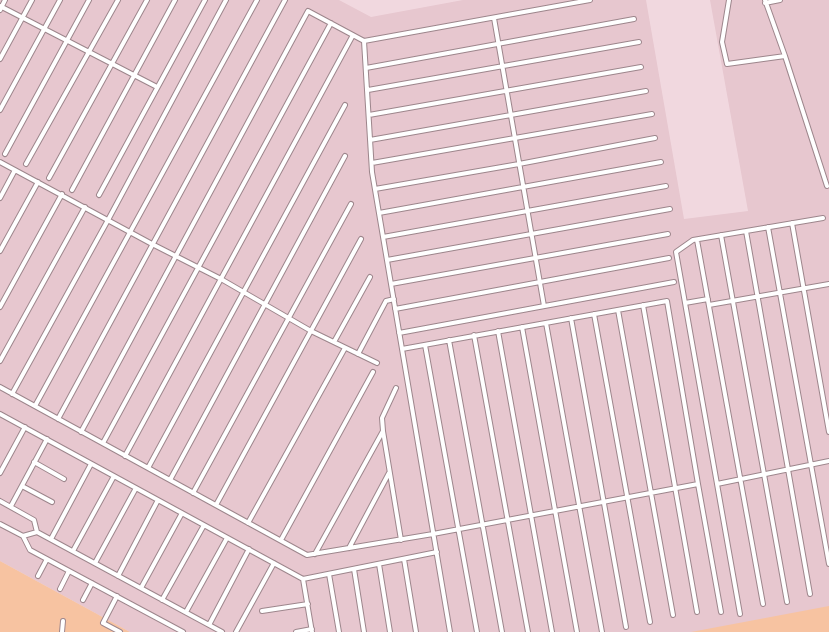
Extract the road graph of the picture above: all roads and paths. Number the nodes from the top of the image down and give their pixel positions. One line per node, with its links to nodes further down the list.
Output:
1 (6, 0): 16 (lane)
2 (32, 0): 17 (lane)
3 (60, 0): 21 (lane)
4 (89, 0): 23 (lane)
5 (118, 0): 27 (lane)
6 (147, 0): 30 (lane)
7 (175, 0): 34 (lane)
8 (205, 0): 35 (lane)
9 (226, 0): 71 (lane)
10 (257, 0): 75 (lane)
11 (285, 0): 82 (lane)
12 (590, 0): 18 (lane)
13 (729, 0): 28 (lane)
14 (780, 0): 15 (lane)
15 (765, 1): 28 (lane)
16 (1, 8): 17 (lane)
17 (22, 18): 21 (lane); 29 (lane)
18 (494, 18): 24 (lane); 26 (lane)
19 (634, 19): 26 (lane)
20 (331, 23): 22 (lane); 84 (lane); 88 (lane)
21 (44, 29): 23 (lane); 40 (lane)
22 (353, 35): 24 (lane); 90 (lane)
23 (66, 41): 27 (lane); 47 (lane)
24 (364, 42): 33 (lane)
25 (639, 42): 31 (lane)
26 (498, 43): 31 (lane); 33 (lane)
27 (88, 52): 30 (lane); 52 (lane)
28 (785, 56): 59 (lane)
29 (0, 59)
30 (112, 64): 34 (lane); 55 (lane)
31 (502, 67): 36 (lane); 37 (lane)
32 (642, 67): 37 (lane)
33 (366, 68): 36 (lane)
34 (133, 75): 35 (lane); 61 (lane)
35 (157, 88): 63 (lane)
36 (368, 90): 42 (lane)
37 (506, 91): 42 (lane); 43 (lane)
38 (646, 91): 43 (lane)
39 (345, 105): 96 (lane)
40 (0, 110)
41 (652, 114): 44 (lane)
42 (369, 115): 46 (lane)
43 (511, 115): 44 (lane); 46 (lane)
44 (515, 138): 51 (lane); 53 (lane)
45 (655, 138): 53 (lane)
46 (370, 140): 51 (lane)
47 (5, 154)
48 (345, 156): 103 (lane)
49 (0, 162): 54 (lane)
50 (661, 162): 57 (lane)
51 (372, 163): 60 (lane)
52 (26, 164)
53 (519, 164): 57 (lane); 60 (lane)
54 (15, 170): 56 (lane); 64 (lane)
55 (49, 178)
56 (38, 182): 62 (lane); 83 (lane)
57 (523, 186): 68 (lane); 69 (lane)
58 (666, 186): 68 (lane)
59 (827, 186)
60 (375, 189): 69 (lane)
61 (72, 190)
62 (62, 194): 66 (lane); 107 (lane)
63 (99, 195)
64 (0, 198)
65 (351, 204): 111 (lane)
66 (85, 207): 71 (lane); 125 (lane)
67 (670, 209): 76 (lane)
68 (528, 211): 76 (lane); 79 (lane)
69 (379, 213): 79 (lane)
70 (823, 218): 72 (lane)
71 (108, 220): 75 (lane); 130 (lane)
72 (792, 223): 73 (lane); 95 (lane)
73 (768, 228): 74 (lane); 97 (lane)
74 (746, 231): 78 (lane); 98 (lane)
75 (130, 232): 82 (lane); 131 (lane)
76 (532, 234): 85 (lane); 87 (lane)
77 (668, 234): 85 (lane)
78 (721, 235): 81 (lane); 101 (lane)
79 (383, 237): 87 (lane)
80 (361, 239): 115 (lane)
81 (697, 240): 100 (lane); 102 (lane)
82 (152, 244): 84 (lane); 133 (lane)
83 (0, 251)
84 (176, 256): 88 (lane); 136 (lane)
85 (536, 258): 91 (lane); 93 (lane)
86 (669, 258): 91 (lane)
87 (387, 260): 93 (lane)
88 (198, 267): 90 (lane); 139 (lane)
89 (370, 277): 120 (lane)
90 (220, 279): 96 (lane); 140 (lane)
91 (540, 282): 106 (lane); 108 (lane)
92 (674, 282): 106 (lane)
93 (391, 284): 99 (lane)
94 (829, 284): 95 (lane)
95 (804, 289): 97 (lane); 137 (lane)
96 (243, 292): 103 (lane); 145 (lane)
97 (780, 294): 98 (lane); 144 (lane)
98 (757, 297): 101 (lane); 146 (lane)
99 (394, 299): 108 (lane); 124 (lane)
100 (708, 299): 102 (lane); 105 (lane)
101 (733, 301): 105 (lane); 149 (lane)
102 (685, 303): 155 (lane)
103 (266, 304): 111 (lane); 153 (lane)
104 (643, 305): 109 (lane); 154 (lane); 158 (lane)
105 (709, 305): 152 (lane)
106 (544, 306): 117 (lane)
107 (0, 307)
108 (395, 308): 117 (lane)
109 (618, 310): 110 (lane); 160 (lane)
110 (594, 314): 112 (lane); 161 (lane)
111 (288, 318): 115 (lane); 159 (lane)
112 (571, 318): 113 (lane); 165 (lane)
113 (546, 323): 114 (lane); 168 (lane)
114 (522, 327): 116 (lane); 169 (lane)
115 (311, 331): 120 (lane); 166 (lane)
116 (498, 331): 118 (lane); 171 (lane)
117 (399, 333): 123 (lane)
118 (474, 336): 119 (lane); 172 (lane)
119 (449, 340): 121 (lane); 176 (lane)
120 (334, 342): 122 (lane)
121 (425, 344): 123 (lane); 177 (lane)
122 (345, 348): 124 (lane); 173 (lane)
123 (402, 349): 179 (lane)
124 (358, 354): 126 (lane)
125 (0, 361)
126 (377, 363)
127 (373, 372): 183 (lane)
128 (0, 387): 130 (lane)
129 (396, 388): 135 (lane)
130 (12, 394): 131 (lane)
131 (35, 406): 133 (lane)
132 (0, 415): 134 (lane)
133 (58, 419): 136 (lane)
134 (25, 428): 138 (lane); 147 (lane)
135 (382, 431): 148 (lane); 189 (lane)
136 (81, 432): 139 (lane)
137 (829, 432)
138 (47, 439): 142 (lane); 143 (lane)
139 (103, 443): 140 (lane)
140 (125, 456): 145 (lane)
141 (829, 461): 144 (lane)
142 (34, 462): 151 (lane); 156 (lane)
143 (91, 464): 150 (lane); 182 (lane)
144 (811, 465): 146 (lane); 195 (lane)
145 (148, 468): 153 (lane)
146 (788, 470): 149 (lane); 205 (lane)
147 (0, 473)
148 (390, 473): 184 (lane); 185 (lane)
149 (764, 474): 152 (lane); 209 (lane)
150 (114, 476): 157 (lane); 187 (lane)
151 (64, 479)
152 (740, 479): 155 (lane); 211 (lane)
153 (170, 480): 159 (lane)
154 (698, 484): 158 (lane); 215 (lane)
155 (717, 484): 216 (lane)
156 (22, 486): 164 (lane); 167 (lane)
157 (136, 488): 162 (lane); 192 (lane)
158 (676, 489): 160 (lane); 214 (lane)
159 (193, 493): 166 (lane)
160 (651, 493): 161 (lane); 217 (lane)
161 (627, 498): 165 (lane); 219 (lane)
162 (158, 500): 170 (lane); 200 (lane)
163 (0, 501): 167 (lane)
164 (52, 502)
165 (604, 502): 168 (lane); 221 (lane)
166 (216, 505): 173 (lane)
167 (11, 506): 178 (lane)
168 (579, 507): 169 (lane); 239 (lane)
169 (554, 512): 171 (lane); 238 (lane)
170 (182, 513): 175 (lane); 203 (lane)
171 (532, 516): 172 (lane); 237 (lane)
172 (507, 521): 176 (lane); 236 (lane)
173 (248, 523): 183 (lane)
174 (0, 524): 180 (lane)
175 (204, 525): 181 (lane); 208 (lane)
176 (483, 525): 177 (lane); 235 (lane)
177 (459, 530): 179 (lane); 234 (lane)
178 (37, 532): 180 (lane); 182 (lane)
179 (433, 534): 184 (lane); 188 (lane)
180 (23, 536): 190 (lane)
181 (227, 538): 186 (lane); 213 (lane)
182 (51, 539): 187 (lane)
183 (281, 540): 189 (lane)
184 (401, 540): 185 (lane)
185 (349, 548): 189 (lane)
186 (249, 549): 193 (lane); 220 (lane)
187 (73, 551): 192 (lane)
188 (436, 552): 191 (lane); 233 (lane)
189 (315, 554)
190 (47, 559): 197 (lane); 199 (lane)
191 (404, 559): 194 (lane); 232 (lane)
192 (95, 563): 200 (lane)
193 (274, 563): 201 (lane); 227 (lane)
194 (379, 564): 196 (lane); 231 (lane)
195 (829, 564)
196 (354, 569): 198 (lane); 230 (lane)
197 (69, 571): 202 (lane); 204 (lane)
198 (329, 574): 201 (lane); 229 (lane)
199 (38, 576)
200 (118, 576): 203 (lane)
201 (303, 579): 210 (lane)
202 (92, 583): 206 (lane); 207 (lane)
203 (141, 588): 208 (lane)
204 (60, 589)
205 (810, 594)
206 (117, 596): 224 (lane); 225 (lane)
207 (83, 600)
208 (162, 600): 213 (lane)
209 (787, 602)
210 (308, 604): 212 (lane); 222 (lane)
211 (763, 604)
212 (262, 611)
213 (186, 612): 220 (lane)
214 (697, 612)
215 (721, 612)
216 (740, 614)
217 (673, 615)
218 (64, 621): 223 (lane)
219 (650, 622)
220 (209, 625): 226 (lane)
221 (626, 628)
222 (312, 631): 228 (lane)
223 (62, 632)
224 (120, 632)
225 (183, 632)
226 (222, 632)
227 (236, 632)
228 (296, 632)
229 (339, 632)
230 (364, 632)
231 (390, 632)
232 (416, 632)
233 (450, 632)
234 (477, 632)
235 (502, 632)
236 (528, 632)
237 (552, 632)
238 (577, 632)
239 (602, 632)

